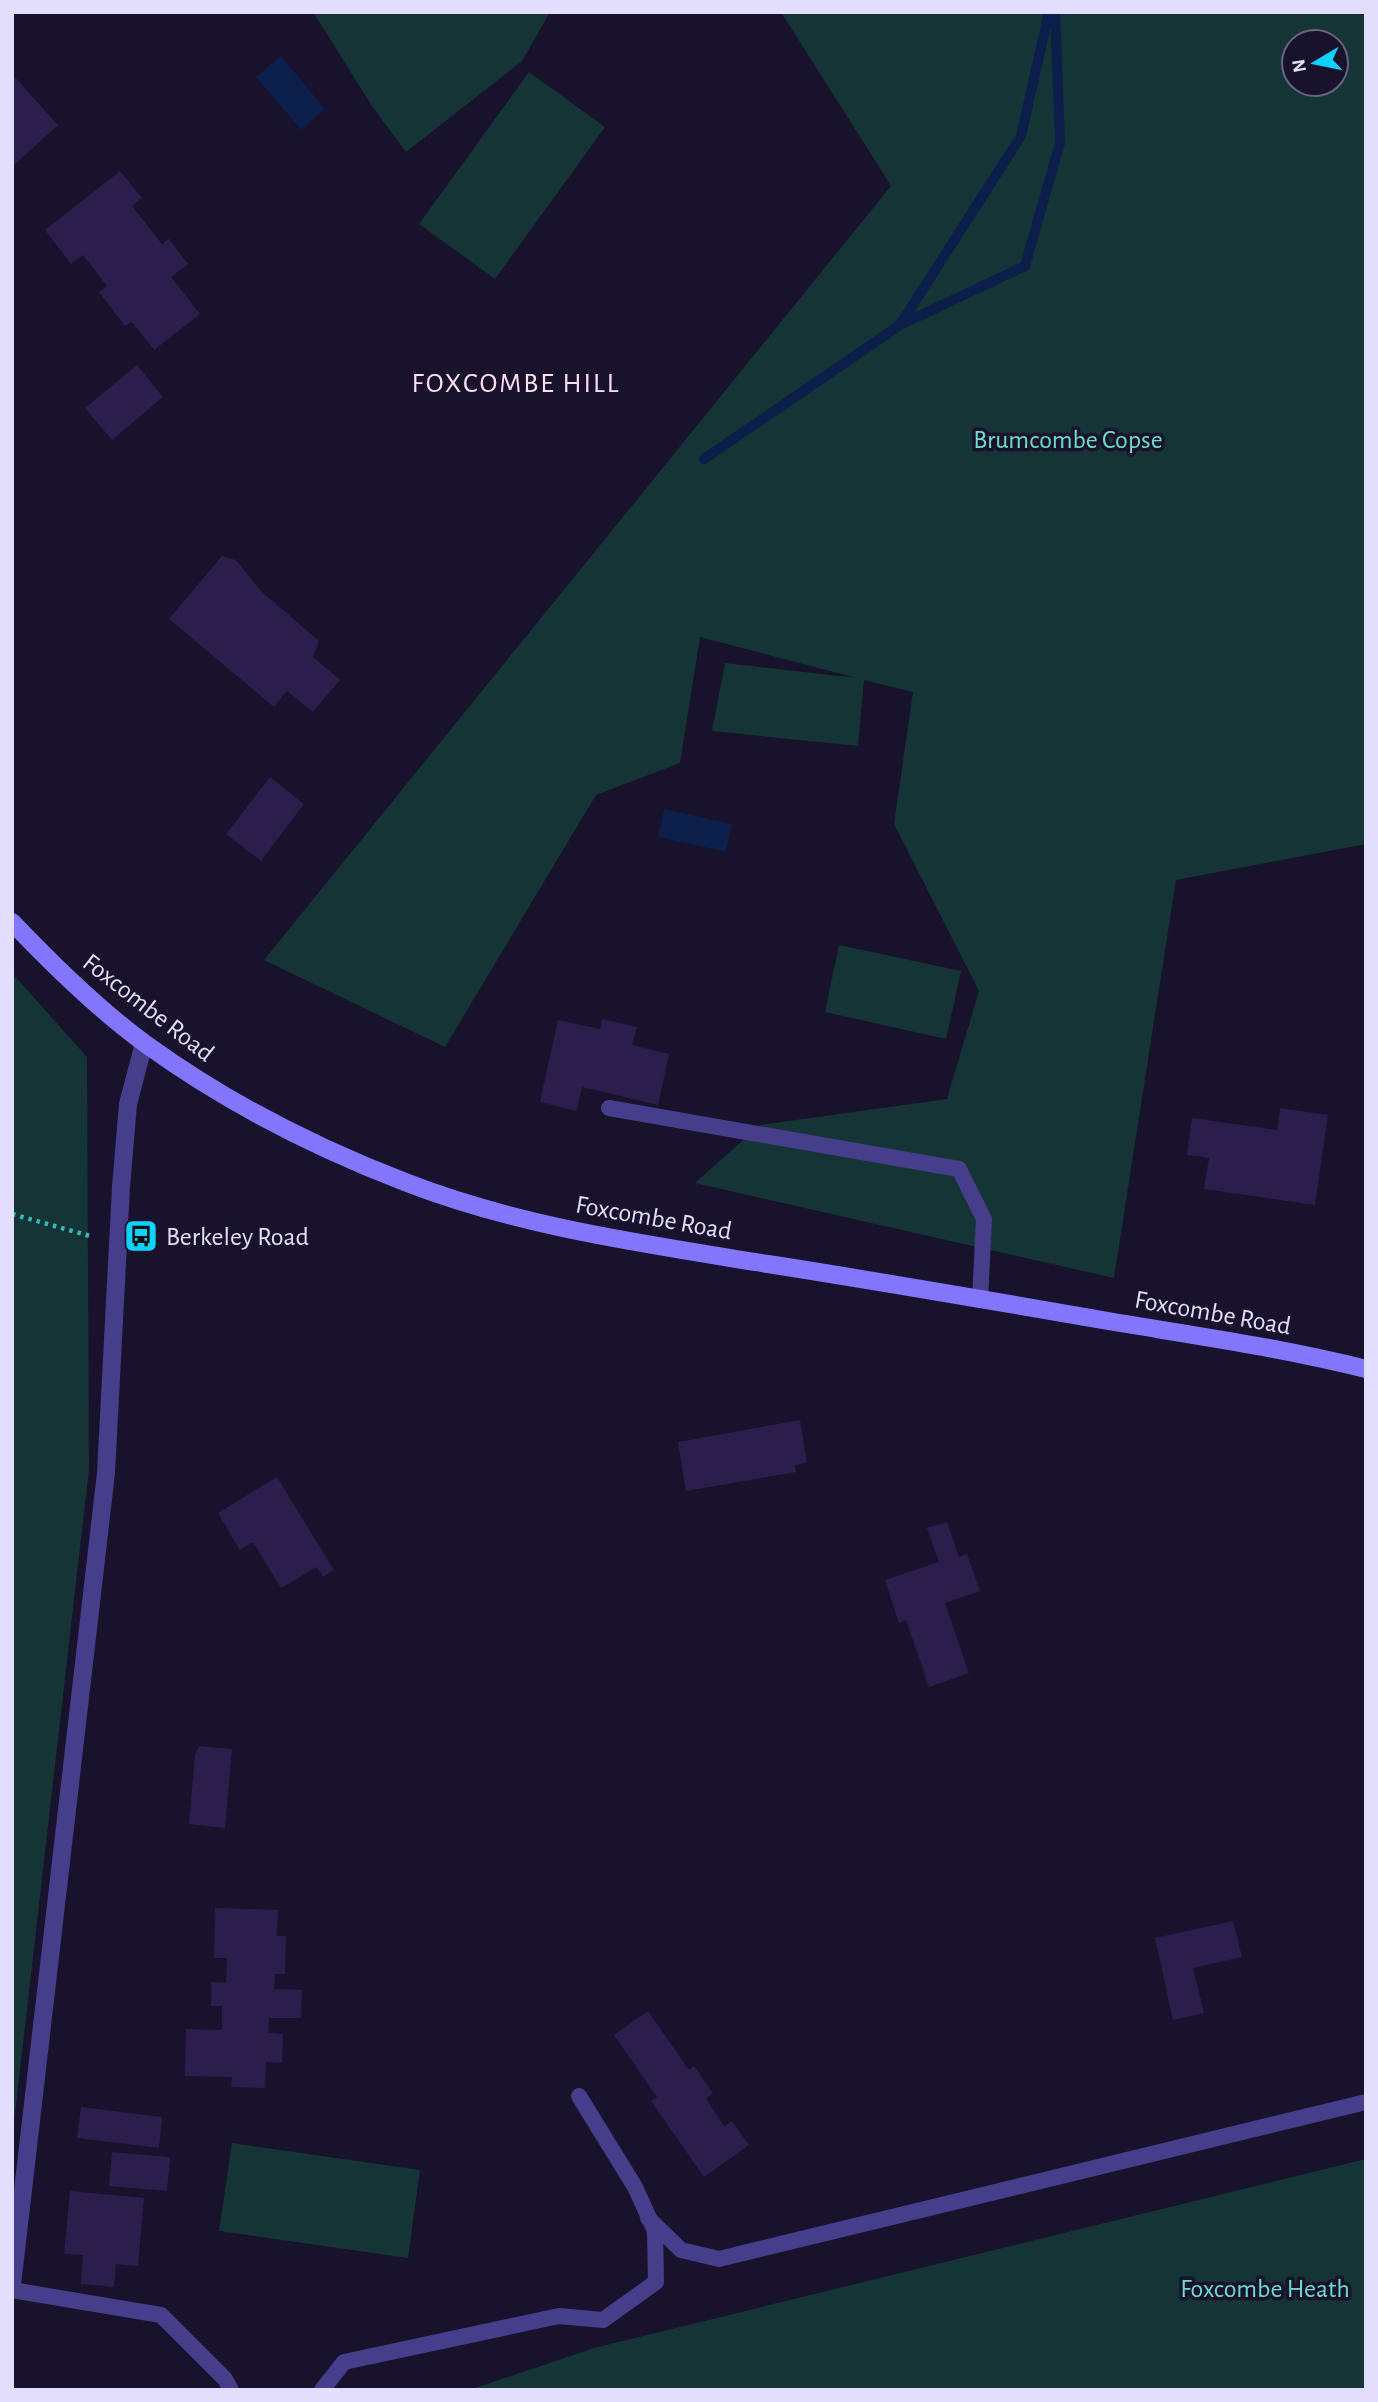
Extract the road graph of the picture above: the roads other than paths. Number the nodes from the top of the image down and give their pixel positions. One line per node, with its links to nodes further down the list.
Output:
1 (12, 922): 2 (street, Foxcombe Road)
2 (144, 1043): 4 (street, Foxcombe Road); 9 (street)
3 (609, 1108): 4 (lane)
4 (980, 1299): 5 (street, Foxcombe Road)
5 (1366, 1369)
6 (579, 2096): 8 (lane)
7 (1366, 2102): 8 (lane)
8 (648, 2218): 11 (lane)
9 (12, 2287): 10 (lane)
10 (231, 2390)
11 (323, 2390)

